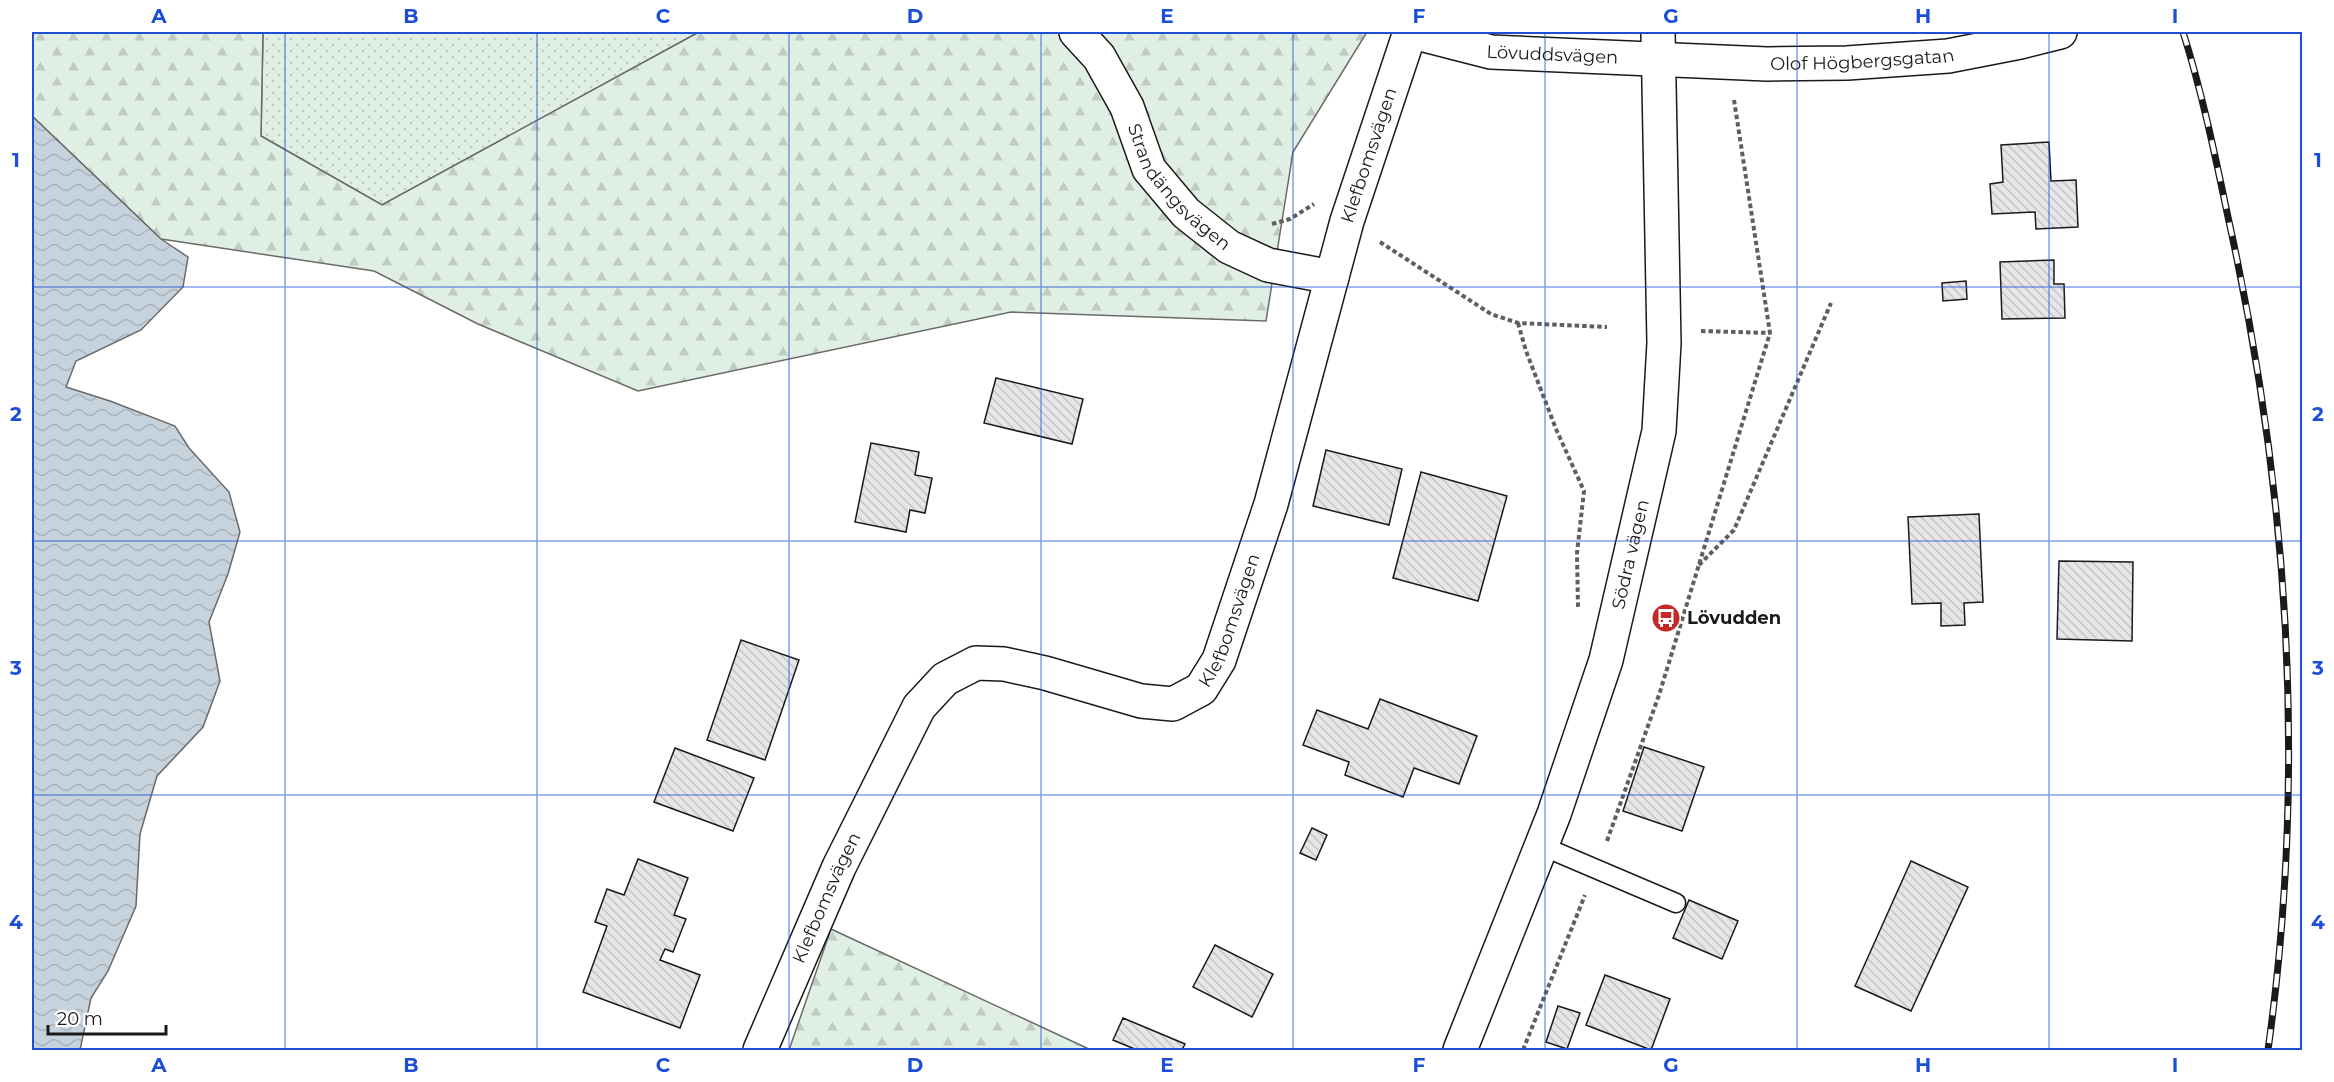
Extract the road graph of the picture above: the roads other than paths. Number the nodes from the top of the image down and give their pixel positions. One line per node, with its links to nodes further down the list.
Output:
1 (1076, 32): 5 (main road, Strandängsvägen)
2 (1412, 32): 4 (main road, Lövuddsvägen); 5 (main road, Klefbomsvägen)
3 (2061, 32): 4 (main road, Olof Högbergsgatan)
4 (1658, 46): 6 (main road, Södra vägen)
5 (1332, 277): 8 (main road, Klefbomsvägen)
6 (1542, 846): 7 (lane); 9 (main road, Södra vägen)
7 (1676, 903)
8 (760, 1050)
9 (1460, 1050)

